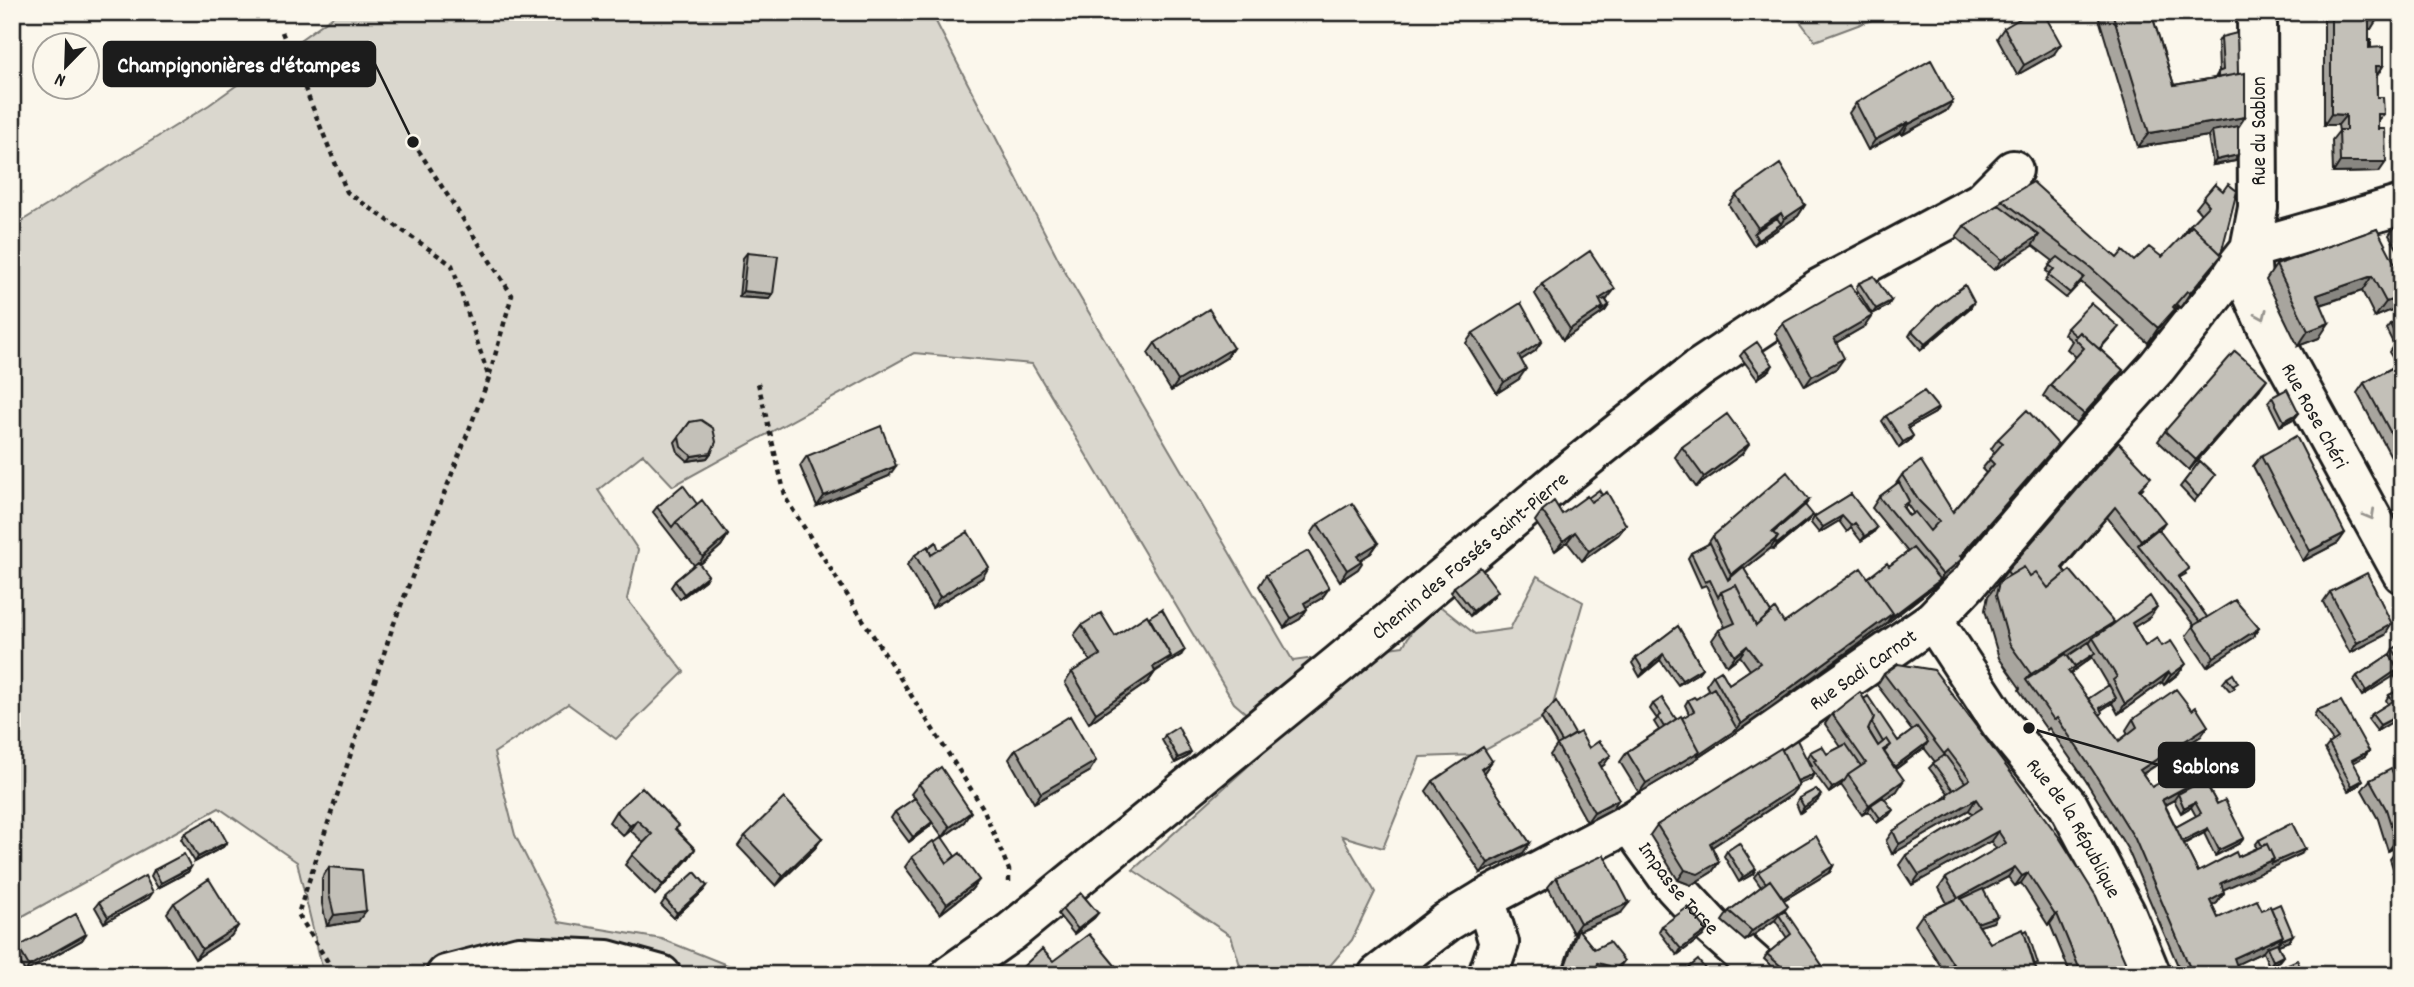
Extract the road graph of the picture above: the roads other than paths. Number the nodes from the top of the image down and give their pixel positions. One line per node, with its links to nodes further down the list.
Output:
1 (2257, 12): 4 (street, Rue du Sablon)
2 (2013, 170): 12 (street, Chemin des Fossés Saint-Pierre)
3 (2385, 210): 4 (street); 5 (street)
4 (2250, 249): 6 (street, Rue Rose Chéri, one-way to 6); 7 (street, Rue Sadi Carnot)
5 (2384, 250)
6 (2402, 573)
7 (1933, 620): 8 (street, Rue Sadi Carnot); 16 (street, Rue de la République)
8 (1629, 823): 9 (street, Rue Sadi Carnot); 15 (street, Impasse Torse)
9 (1485, 899): 13 (street, Rue Sadi Carnot); 14 (street)
10 (446, 975): 11 (street)
11 (661, 975)
12 (950, 975)
13 (1378, 975)
14 (1488, 975)
15 (1766, 975)
16 (2151, 975)

